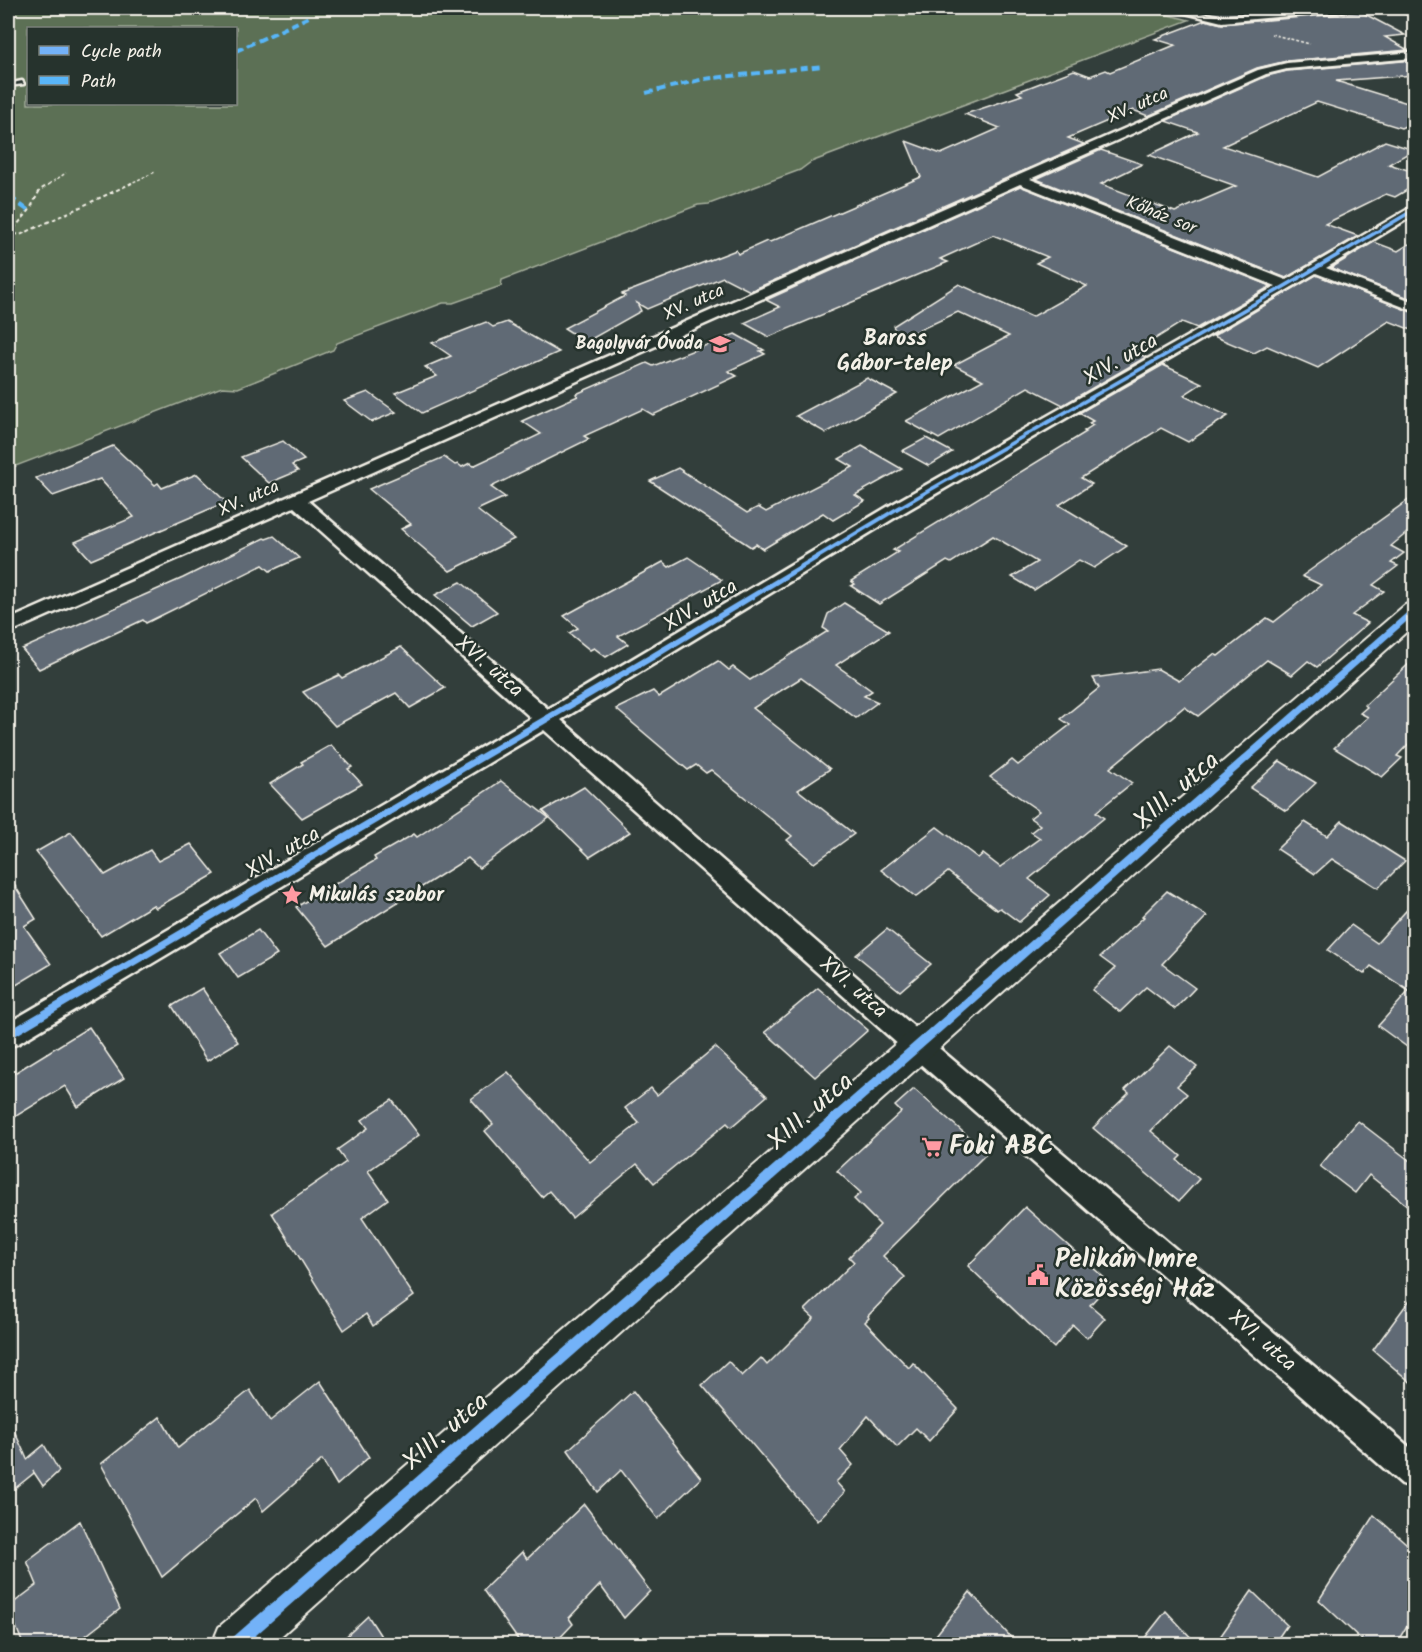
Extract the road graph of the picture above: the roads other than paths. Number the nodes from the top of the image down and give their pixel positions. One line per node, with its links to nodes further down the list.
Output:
1 (1170, 8): 2 (street)
2 (1343, 8)
3 (1403, 8): 4 (street)
4 (1414, 13)
5 (1414, 55): 6 (street, XV. utca)
6 (1371, 60): 7 (street); 10 (street, XV. utca)
7 (1398, 68)
8 (22, 83): 9 (lane)
9 (8, 85)
10 (1021, 180): 13 (street, Kőház sor); 15 (street, XV. utca)
11 (1414, 210): 12 (street, XIV. utca)
12 (1315, 268): 13 (street, XIV. utca); 14 (street)
13 (1287, 285): 18 (street, XIV. utca)
14 (1414, 307)
15 (296, 500): 17 (street, XV. utca); 18 (street, XVI. utca)
16 (1414, 611): 20 (street, XIII. utca)
17 (8, 627)
18 (547, 718): 19 (street, XIV. utca); 20 (street, XVI. utca)
19 (8, 1036)
20 (918, 1046): 21 (street, XVI. utca); 22 (street, XIII. utca)
21 (1414, 1472)
22 (236, 1644)

